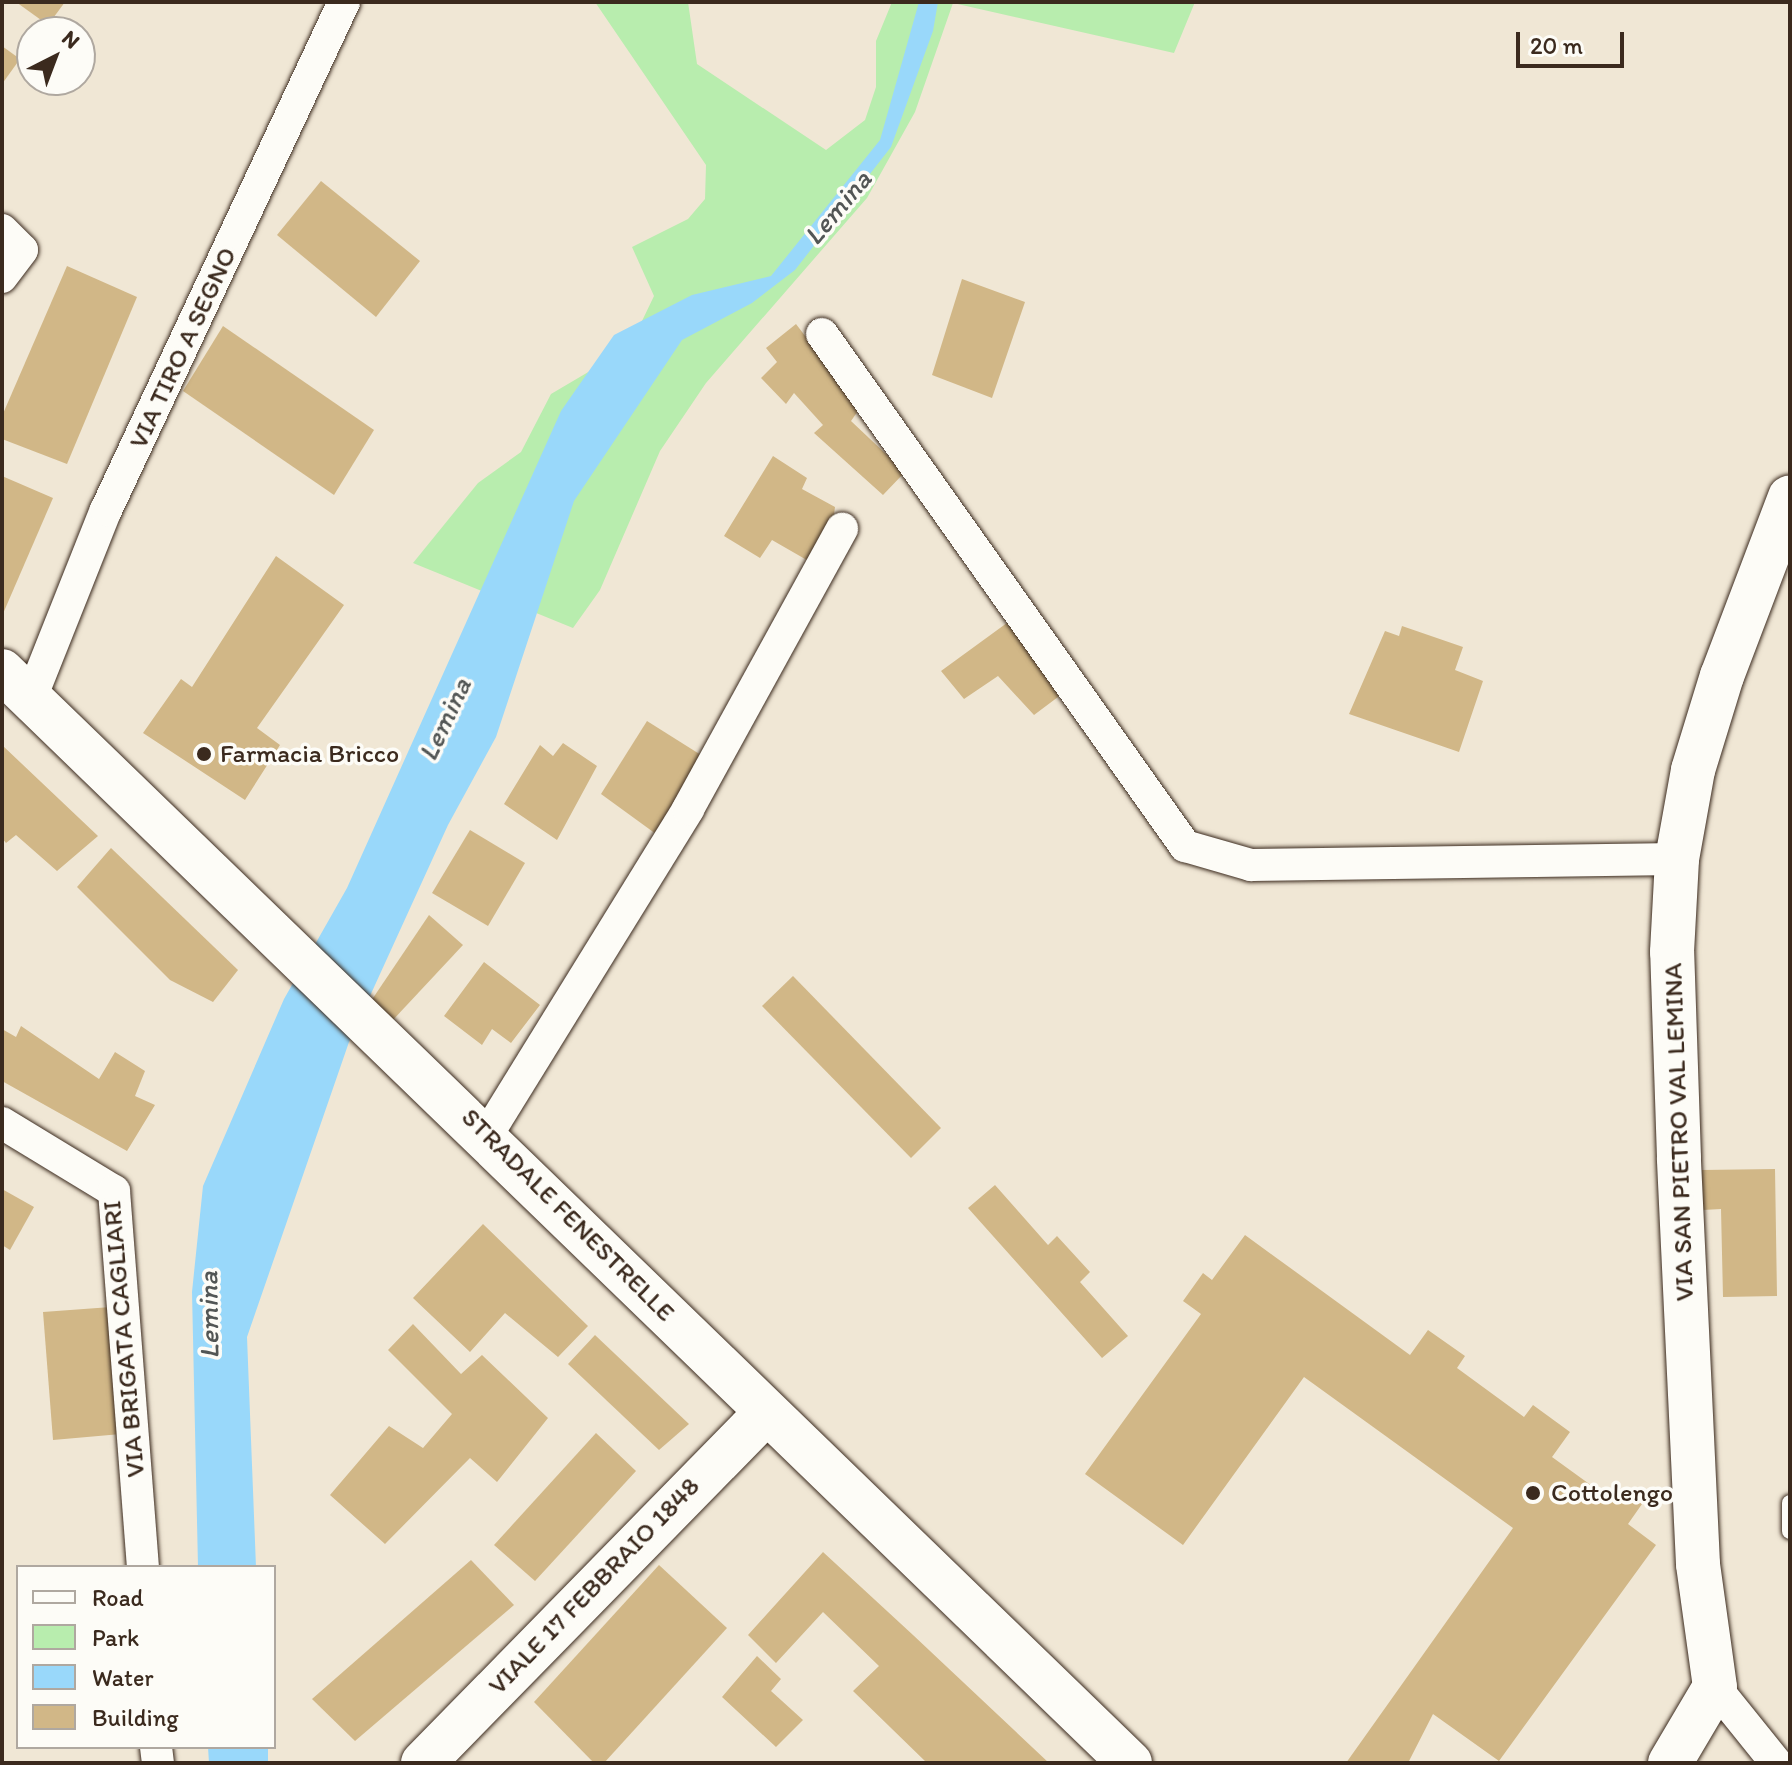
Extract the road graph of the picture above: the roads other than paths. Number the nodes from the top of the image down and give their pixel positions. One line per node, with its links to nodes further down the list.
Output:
1 (344, 2): 7 (street, VIA TIRO A SEGNO)
2 (2, 230): 3 (street)
3 (2, 277)
4 (822, 334): 8 (street)
5 (1790, 497): 8 (street, VIA SAN PIETRO VAL LEMINA)
6 (842, 529): 10 (street)
7 (17, 684): 10 (street, STRADALE FENESTRELLE)
8 (1677, 859): 15 (street, VIA SAN PIETRO VAL LEMINA)
9 (2, 1123): 14 (street, VIA BRIGATA CAGLIARI)
10 (487, 1135): 11 (street, STRADALE FENESTRELLE)
11 (767, 1412): 16 (street, VIALE 17 FEBBRAIO 1848); 17 (street, STRADALE FENESTRELLE)
12 (1790, 1503): 13 (lane)
13 (1790, 1531)
14 (143, 1565)
15 (1715, 1687): 18 (street); 19 (street)
16 (423, 1763)
17 (1130, 1763)
18 (1670, 1763)
19 (1776, 1763)

